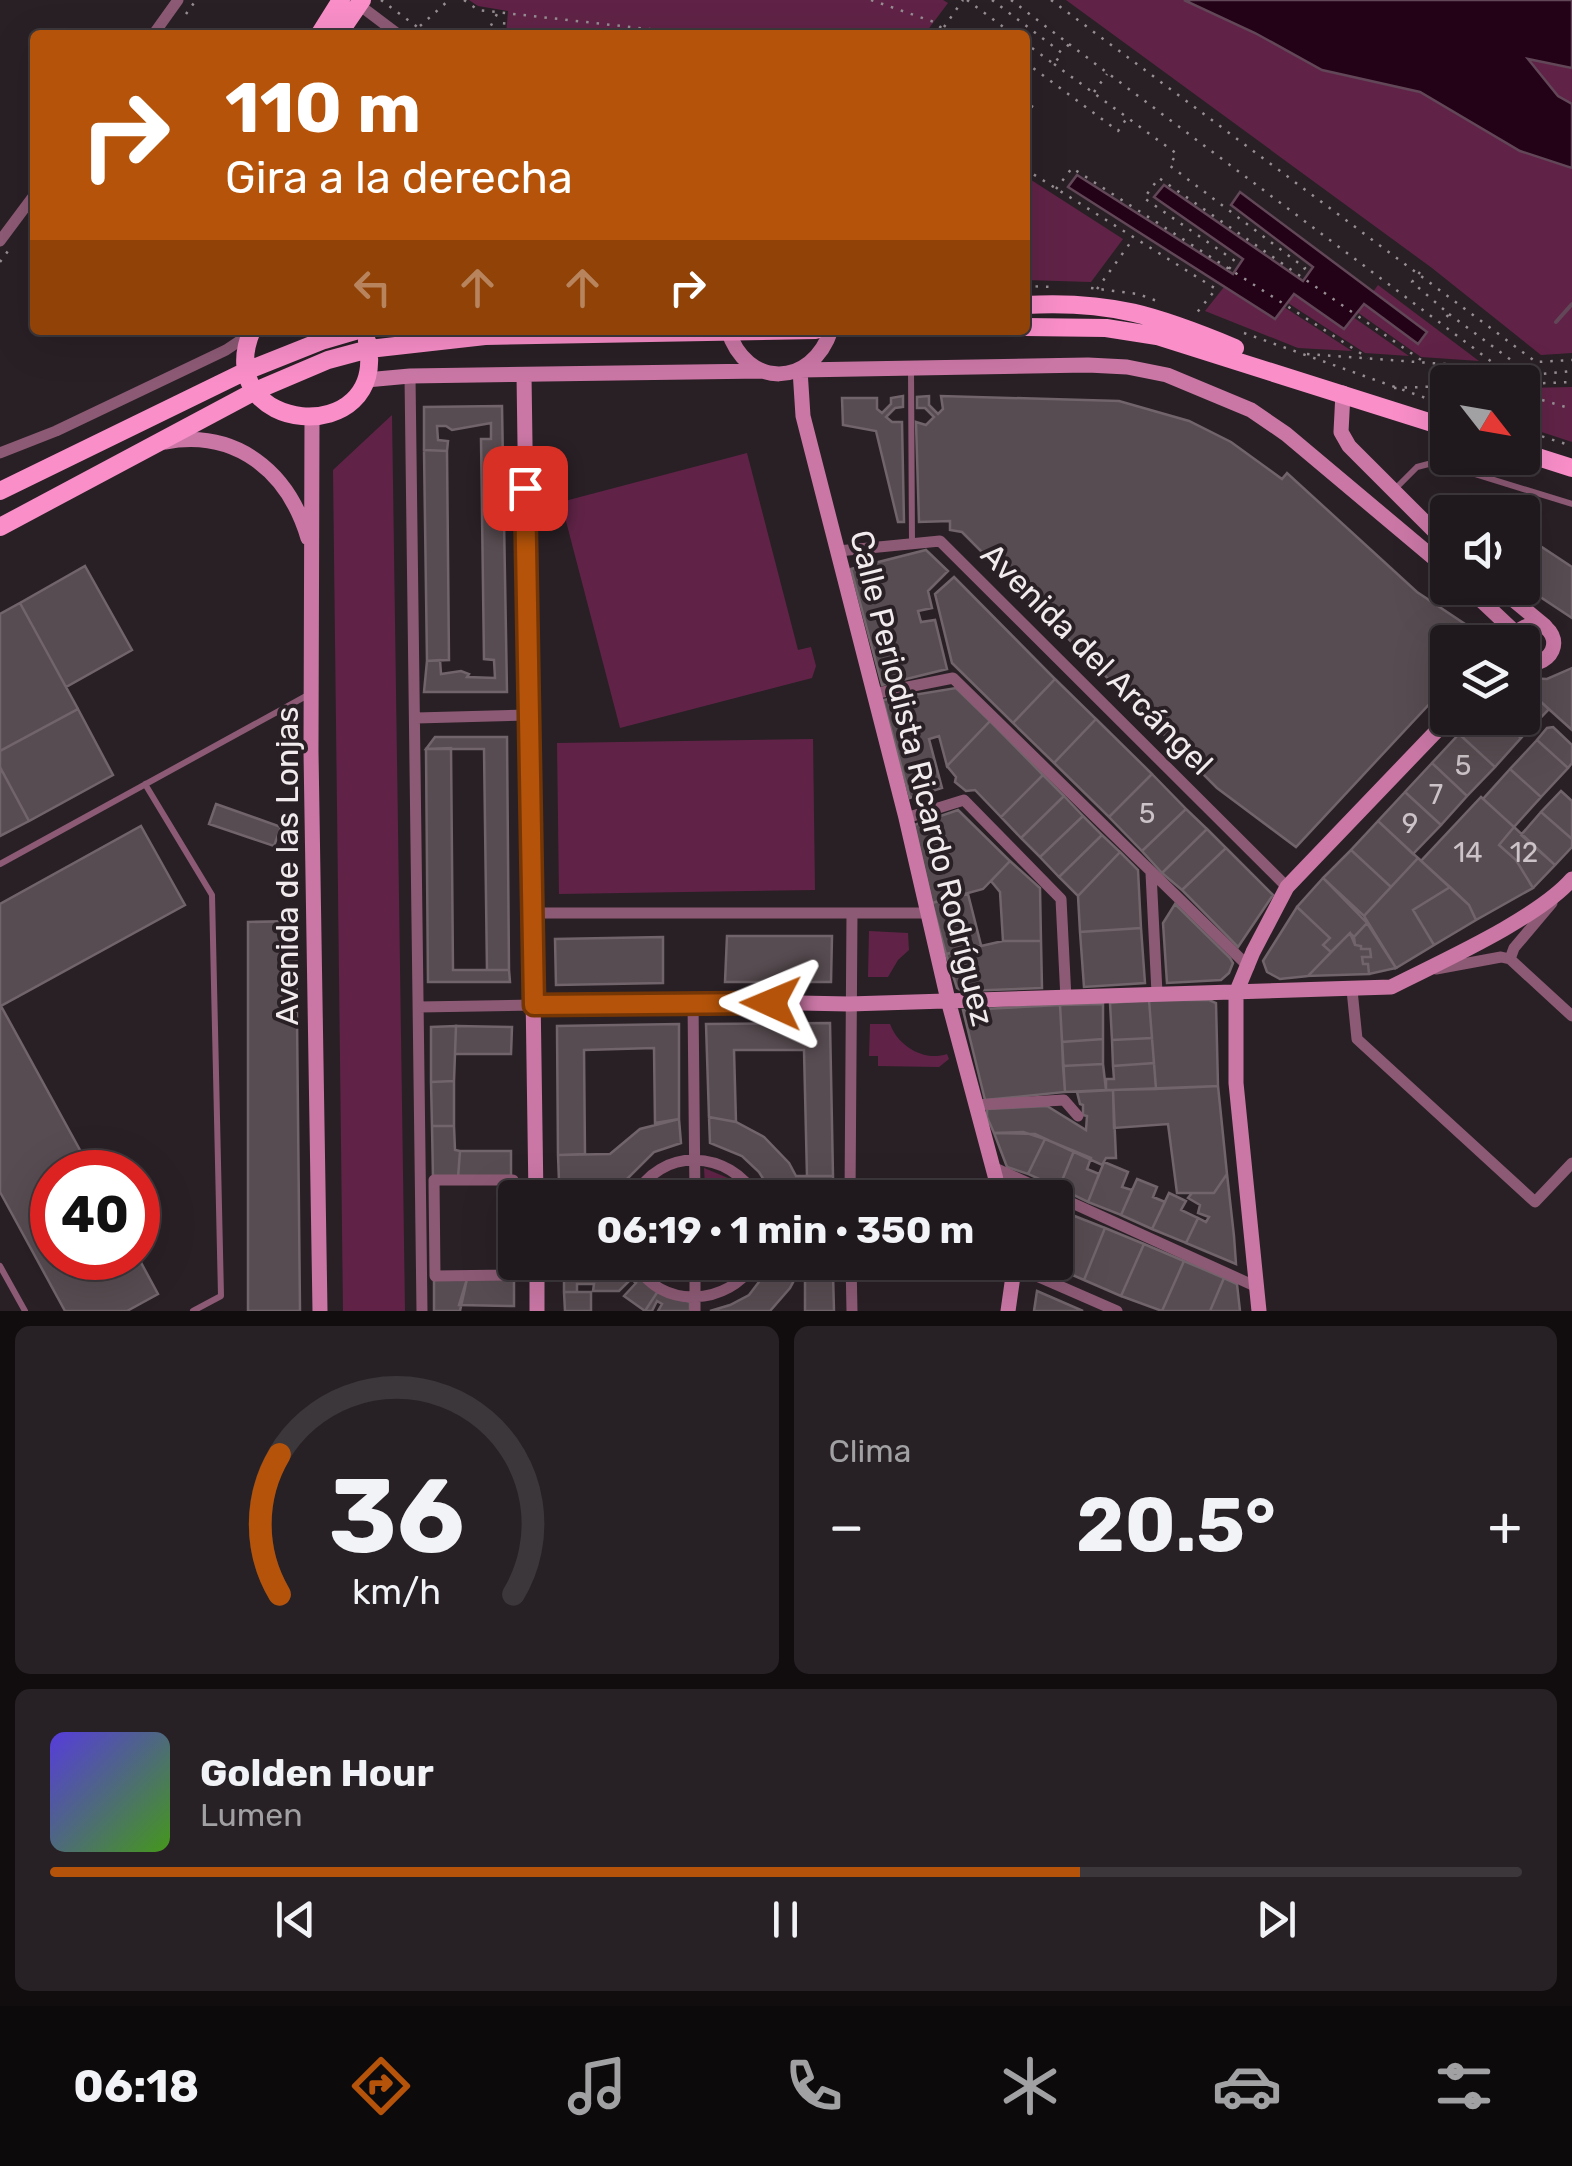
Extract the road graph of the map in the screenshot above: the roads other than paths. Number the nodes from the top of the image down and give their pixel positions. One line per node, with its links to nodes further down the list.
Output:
1 (178, 0): 3 (street)
2 (354, 1): 4 (main road); 5 (main road); 6 (street)
3 (156, 30)
4 (323, 30)
5 (340, 30)
6 (389, 30)
7 (30, 201): 8 (street)
8 (0, 242)
9 (1030, 304): 27 (main road)
10 (1030, 328): 27 (main road)
11 (247, 335): 31 (street)
12 (251, 335): 22 (main road)
13 (342, 335): 22 (main road)
14 (363, 335): 18 (main road)
15 (522, 335): 18 (main road)
16 (729, 335): 21 (street)
17 (829, 335): 20 (street)
18 (369, 349): 25 (main road); 26 (main road)
19 (911, 369): 20 (street); 39 (lane); 42 (street)
20 (800, 370): 21 (street); 40 (street, Calle Periodista Ricardo Rodríguez)
21 (762, 371): 23 (street)
22 (246, 372): 26 (main road); 34 (main road)
23 (524, 374): 24 (street); 53 (street)
24 (410, 376): 25 (street); 54 (street)
25 (366, 380): 28 (main road)
26 (255, 391): 28 (main road); 30 (main road)
27 (1337, 391): 29 (main road); 35 (street)
28 (312, 420): 41 (street, Avenida de las Lonjas)
29 (1430, 422)
30 (156, 444): 37 (main road); 41 (street)
31 (0, 453)
32 (1540, 458): 33 (main road)
33 (1572, 468)
34 (0, 490)
35 (1393, 490): 36 (lane); 38 (street)
36 (1572, 504)
37 (0, 527)
38 (1430, 527)
39 (912, 544): 40 (street, Avenida del Arcángel); 61 (street, Avenida del Arcángel)
40 (838, 551): 52 (street, Calle Periodista Ricardo Rodríguez)
41 (312, 553): 51 (street, Avenida de las Lonjas)
42 (1430, 555)
43 (1484, 605): 45 (street)
44 (1520, 605): 47 (street)
45 (1502, 625)
46 (1540, 625): 47 (street)
47 (1545, 626): 48 (street)
48 (1555, 641): 49 (street); 50 (street)
49 (1572, 644)
50 (1540, 661)
51 (313, 692): 56 (lane); 104 (street, Avenida de las Lonjas)
52 (872, 694): 57 (street, Calle Periodista Ricardo Rodríguez); 59 (street)
53 (528, 715): 54 (street); 62 (street)
54 (416, 718): 76 (street)
55 (1433, 735): 61 (street)
56 (145, 784): 58 (lane); 103 (lane)
57 (906, 818): 64 (street, Calle Periodista Ricardo Rodríguez); 71 (street)
58 (0, 864)
59 (1151, 872): 66 (street); 69 (street)
60 (1568, 883): 65 (street); 67 (street)
61 (1288, 887): 66 (street)
62 (532, 913): 63 (street); 75 (street)
63 (852, 913): 64 (street); 74 (street)
64 (926, 913): 72 (street, Calle Periodista Ricardo Rodríguez)
65 (1510, 959): 67 (street); 77 (street)
66 (1249, 966): 70 (street)
67 (1421, 972): 68 (street)
68 (1352, 990): 70 (street); 81 (street)
69 (1156, 993): 70 (street); 71 (street)
70 (1236, 993): 100 (street)
71 (1066, 999): 72 (street)
72 (948, 1000): 74 (street); 78 (street, Calle Periodista Ricardo Rodríguez)
73 (693, 1002): 74 (street); 75 (street); 80 (street)
74 (849, 1004): 87 (street)
75 (534, 1005): 76 (street); 83 (street)
76 (419, 1006): 89 (street)
77 (1572, 1016)
78 (975, 1105): 79 (street); 82 (street, Calle Periodista Ricardo Rodríguez)
79 (1078, 1116)
80 (696, 1159): 84 (street); 85 (street); 86 (street)
81 (1572, 1164)
82 (995, 1168): 88 (street, Calle Periodista Ricardo Rodríguez); 100 (street)
83 (536, 1180)
84 (648, 1180)
85 (695, 1180)
86 (742, 1180)
87 (850, 1180)
88 (997, 1180)
89 (427, 1186): 90 (street); 93 (street)
90 (498, 1186)
91 (0, 1266): 102 (lane)
92 (498, 1272): 93 (street)
93 (428, 1273): 105 (street)
94 (537, 1280): 106 (street)
95 (650, 1280): 101 (street)
96 (740, 1280): 101 (street)
97 (851, 1280): 107 (street)
98 (1013, 1280): 108 (street)
99 (1048, 1280): 109 (street)
100 (1257, 1287): 110 (street)
101 (695, 1305)
102 (25, 1311)
103 (193, 1311)
104 (320, 1311)
105 (422, 1311)
106 (537, 1311)
107 (852, 1311)
108 (1008, 1311)
109 (1117, 1311)
110 (1259, 1311)

